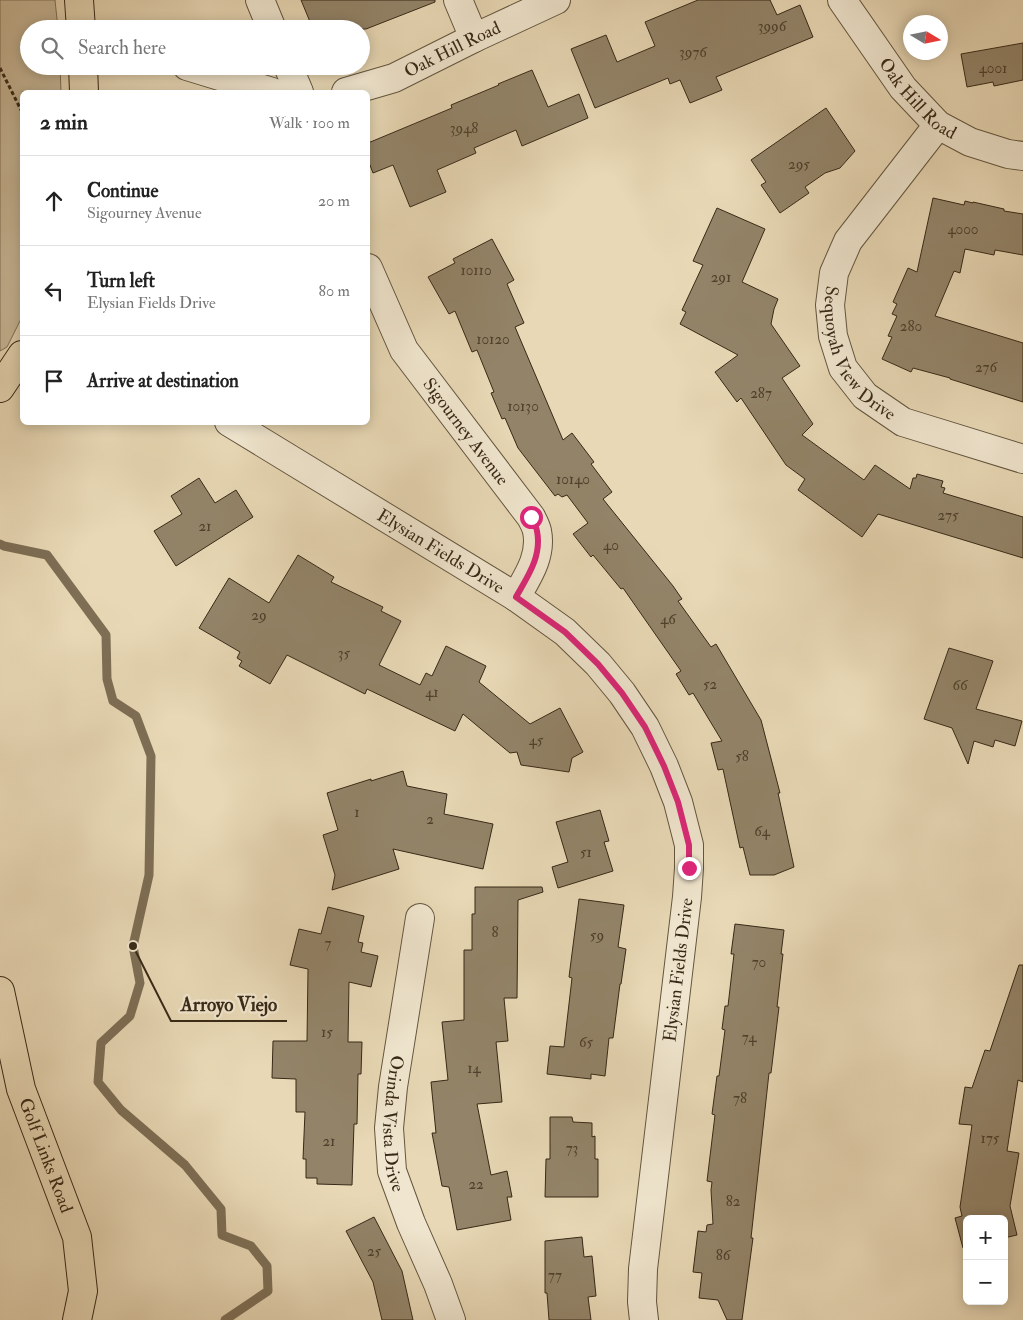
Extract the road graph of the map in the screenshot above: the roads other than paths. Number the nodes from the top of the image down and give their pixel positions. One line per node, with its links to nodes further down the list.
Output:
1 (79, 0): 6 (main road)
2 (260, 0): 7 (street)
3 (458, 0): 8 (street)
4 (556, 0): 8 (street, Oak Hill Road)
5 (842, 0): 16 (street, Oak Hill Road)
6 (80, 20)
7 (268, 20)
8 (474, 38): 15 (street, Oak Hill Road)
9 (83, 75): 12 (main road)
10 (216, 75): 13 (street)
11 (292, 75): 14 (street)
12 (84, 90)
13 (265, 90)
14 (298, 90)
15 (353, 90)
16 (938, 125): 17 (street, Oak Hill Road); 24 (street, Sequoyah View Drive)
17 (1023, 156)
18 (370, 273): 25 (street, Sigourney Avenue)
19 (20, 358): 20 (main road)
20 (0, 388)
21 (20, 392): 22 (main road)
22 (0, 402)
23 (234, 425): 25 (street, Elysian Fields Drive)
24 (1023, 460)
25 (516, 597): 30 (street, Elysian Fields Drive)
26 (420, 918): 29 (street, Orinda Vista Drive)
27 (0, 991): 28 (main road, Golf Links Road)
28 (77, 1320)
29 (451, 1320)
30 (644, 1320)

